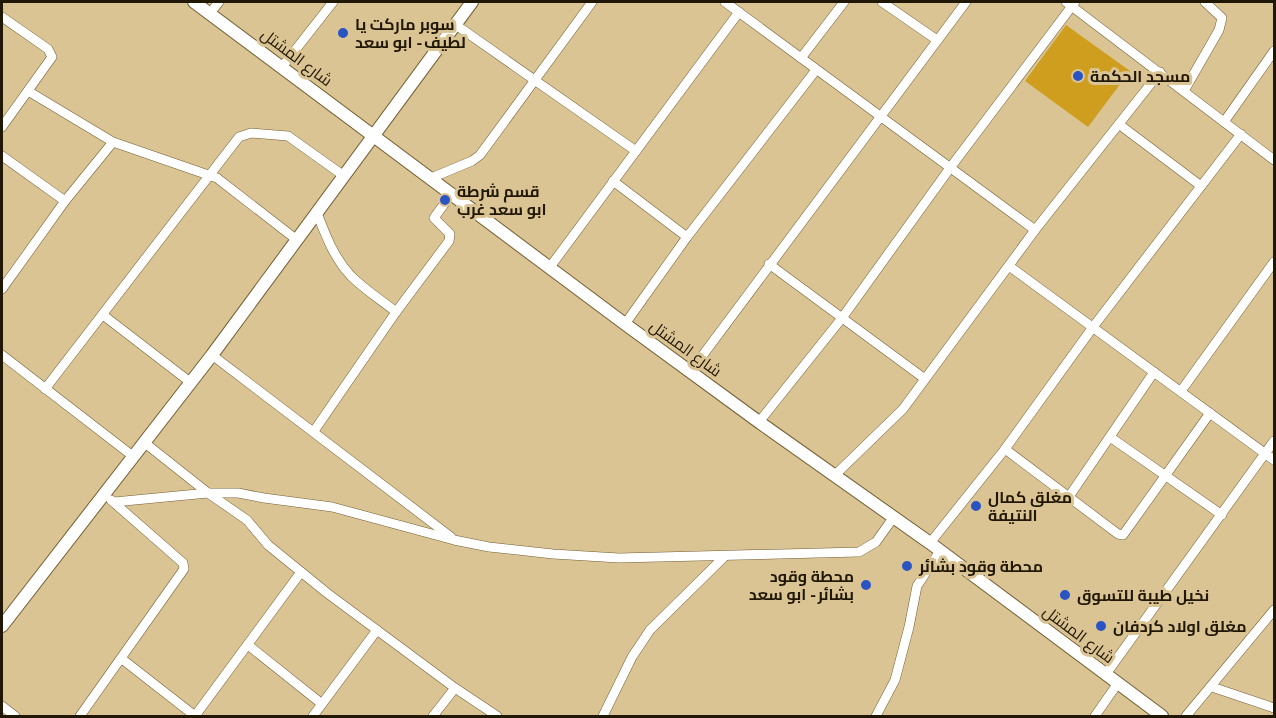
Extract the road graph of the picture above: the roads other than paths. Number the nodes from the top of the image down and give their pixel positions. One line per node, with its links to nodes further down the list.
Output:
1 (194, 2): 13 (street, شارع المشتل)
2 (219, 2): 13 (street)
3 (333, 2): 19 (street)
4 (472, 2): 15 (street)
5 (592, 2): 22 (street)
6 (725, 2): 12 (street)
7 (844, 2): 18 (street)
8 (882, 2): 16 (street)
9 (966, 2): 16 (street)
10 (1204, 2): 24 (street)
11 (1071, 3): 21 (street); 35 (street)
12 (739, 12): 18 (street); 32 (street)
13 (210, 13): 19 (street, شارع المشتل)
14 (2, 17): 23 (street)
15 (456, 25): 22 (street); 30 (street)
16 (937, 40): 25 (street)
17 (1274, 52): 26 (street)
18 (801, 58): 20 (street)
19 (282, 67): 30 (street, شارع المشتل)
20 (816, 70): 25 (street); 45 (street)
21 (1160, 72): 24 (street); 27 (street)
22 (535, 80): 32 (street); 38 (street)
23 (28, 91): 28 (street); 31 (street)
24 (1184, 91): 26 (street)
25 (879, 117): 35 (street); 48 (street)
26 (1224, 122): 29 (street)
27 (1120, 125): 40 (street); 44 (street)
28 (2, 127)
29 (1241, 134): 34 (street); 40 (street)
30 (374, 135): 37 (street); 38 (street, شارع المشتل)
31 (112, 142): 36 (street); 42 (street)
32 (636, 150): 39 (street)
33 (2, 156): 42 (street)
34 (1275, 160)
35 (950, 168): 44 (street); 54 (street)
36 (210, 174): 37 (street); 46 (street); 53 (street)
37 (344, 176): 43 (street)
38 (431, 178): 41 (street, شارع المشتل)
39 (613, 182): 45 (street); 50 (street)
40 (1201, 186): 56 (street)
41 (452, 193): 50 (street, شارع المشتل); 52 (street)
42 (65, 201): 51 (street)
43 (317, 213): 46 (street); 52 (street)
44 (1035, 230): 49 (street)
45 (687, 237): 55 (street)
46 (297, 240): 57 (street)
47 (1275, 262): 65 (street)
48 (769, 264): 54 (street); 60 (street)
49 (1009, 266): 56 (street); 62 (street)
50 (550, 267): 55 (street, شارع المشتل)
51 (2, 289)
52 (396, 312): 68 (street)
53 (103, 315): 63 (street); 64 (street)
54 (842, 318): 62 (street); 67 (street)
55 (625, 324): 60 (street, شارع المشتل)
56 (1093, 327): 61 (street); 72 (street)
57 (212, 355): 63 (street); 68 (street)
58 (5, 358): 59 (street); 64 (street)
59 (2, 369)
60 (691, 371): 67 (street, شارع المشتل)
61 (1155, 372): 65 (street); 69 (street)
62 (925, 379): 76 (street)
63 (190, 382): 71 (street)
64 (45, 389): 74 (street)
65 (1181, 391): 66 (street)
66 (1210, 413): 73 (street); 77 (street)
67 (759, 422): 76 (street, شارع المشتل)
68 (314, 431): 83 (street)
69 (1110, 437): 77 (street); 80 (street)
70 (1275, 441): 73 (street)
71 (145, 442): 74 (street); 78 (street)
72 (1005, 449): 80 (street); 84 (street)
73 (1266, 454): 75 (street); 81 (street)
74 (134, 457): 79 (street)
75 (1275, 460)
76 (834, 476): 82 (street, شارع المشتل)
77 (1166, 476): 80 (street); 81 (street)
78 (208, 493): 79 (street); 83 (street); 87 (street)
79 (109, 498): 89 (street); 92 (street)
80 (1068, 498)
81 (1222, 515): 93 (street)
82 (893, 518): 84 (street, شارع المشتل); 86 (street)
83 (454, 540): 86 (street)
84 (930, 543): 85 (street, شارع المشتل)
85 (940, 551): 93 (street, شارع المشتل); 107 (street)
86 (725, 556): 106 (street)
87 (301, 572): 90 (street); 91 (street)
88 (1275, 610): 96 (street)
89 (2, 626)
90 (377, 630): 95 (street); 97 (street)
91 (248, 645): 97 (street); 100 (street)
92 (122, 659): 100 (street); 102 (street)
93 (1106, 674): 94 (street, شارع المشتل)
94 (1118, 683): 108 (street); 109 (street, شارع المشتل)
95 (455, 687): 104 (street); 105 (street)
96 (1212, 687): 99 (street); 110 (street)
97 (322, 704): 103 (street)
98 (2, 706): 101 (street)
99 (1275, 708)
100 (195, 716)
101 (15, 717)
102 (80, 717)
103 (313, 717)
104 (433, 717)
105 (497, 717)
106 (603, 717)
107 (876, 717)
108 (1095, 717)
109 (1162, 717)
110 (1186, 717)

